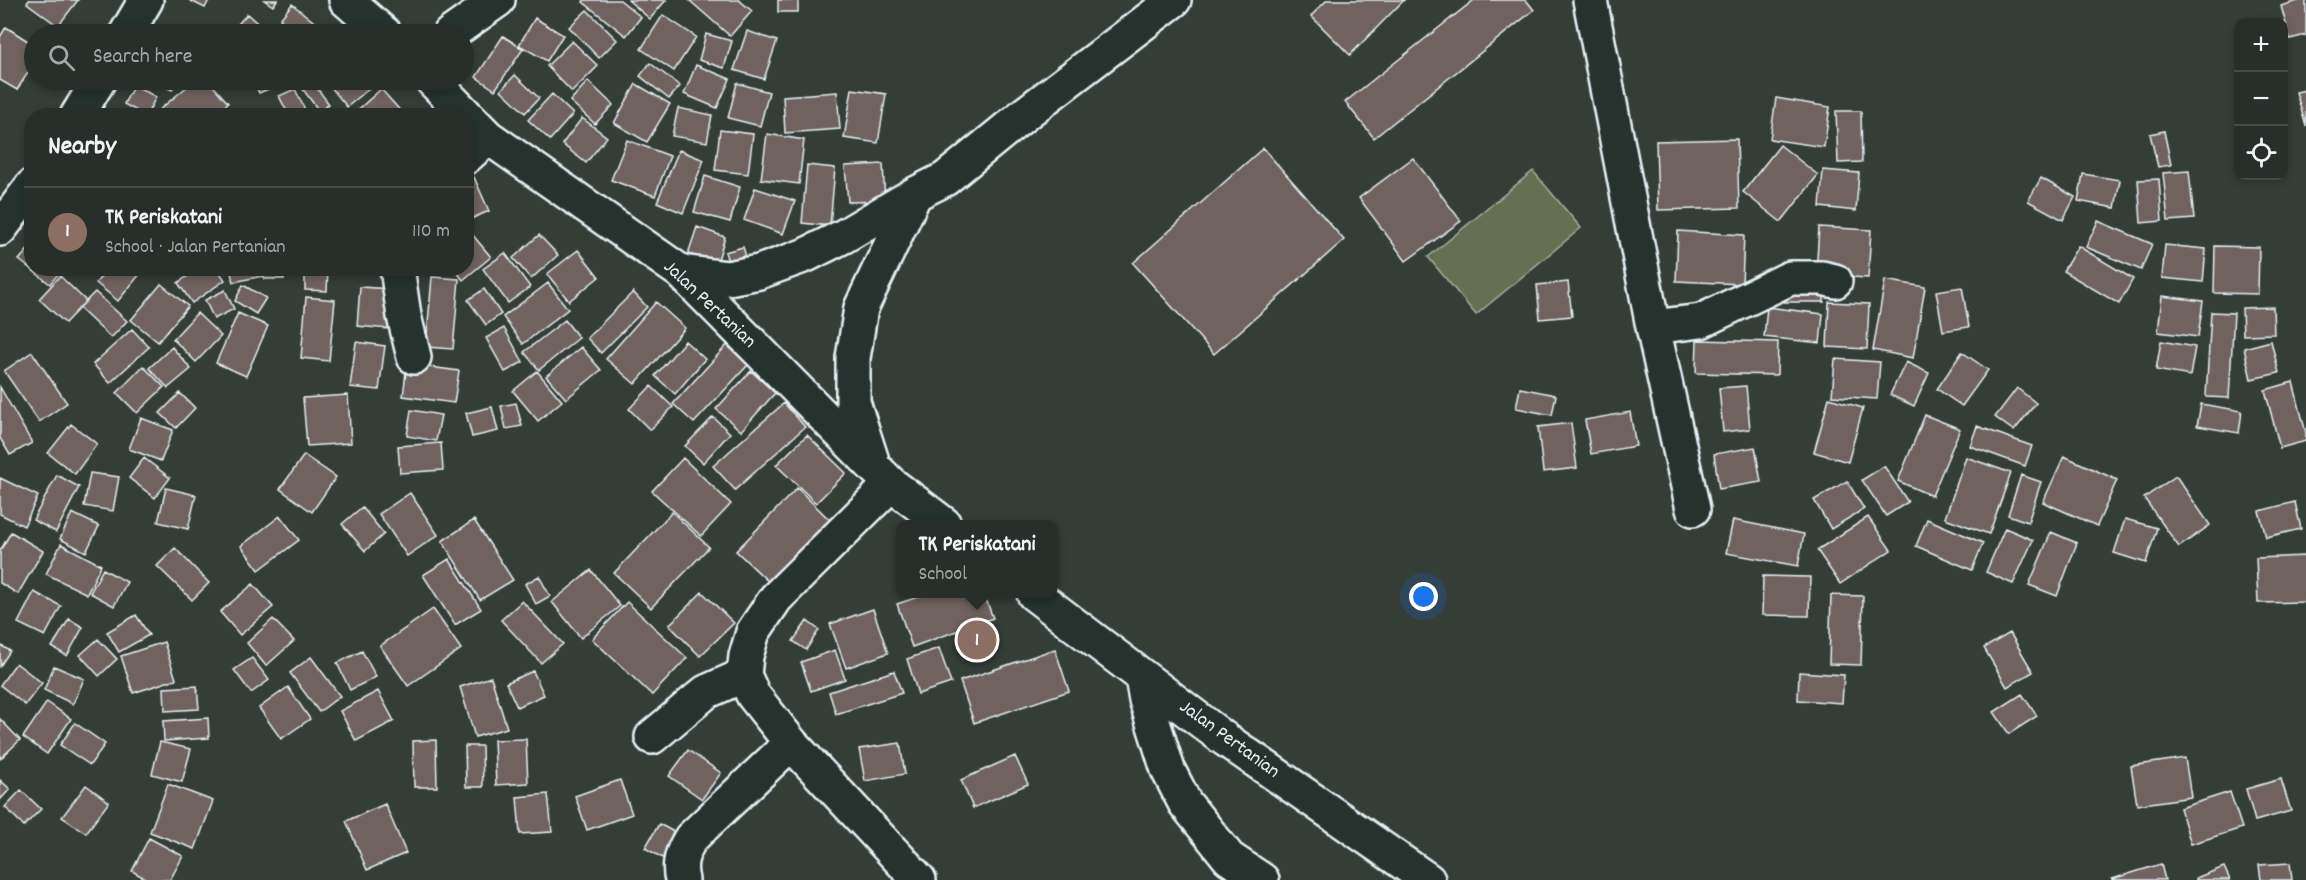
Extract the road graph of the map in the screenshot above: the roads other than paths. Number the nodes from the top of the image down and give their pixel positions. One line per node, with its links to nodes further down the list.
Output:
1 (346, 0): 5 (main road)
2 (498, 0): 6 (main road)
3 (1174, 0): 12 (main road)
4 (1590, 0): 18 (main road)
5 (374, 24)
6 (464, 24)
7 (93, 90): 9 (main road)
8 (439, 90): 10 (main road, Jalan Pertanian)
9 (82, 108)
10 (451, 108)
11 (477, 147): 15 (main road, Jalan Pertanian)
12 (915, 194): 15 (main road); 20 (main road)
13 (24, 197): 14 (main road)
14 (0, 229)
15 (681, 273): 20 (main road, Jalan Pertanian)
16 (398, 276): 19 (main road)
17 (1835, 281): 18 (main road)
18 (1653, 327): 21 (main road)
19 (414, 357)
20 (883, 476): 22 (main road, Jalan Pertanian); 24 (main road)
21 (1693, 509)
22 (938, 520)
23 (1039, 598): 25 (main road, Jalan Pertanian)
24 (744, 675): 26 (main road); 27 (main road)
25 (1142, 676): 30 (main road); 31 (main road, Jalan Pertanian)
26 (652, 737)
27 (791, 743): 28 (main road); 29 (main road)
28 (682, 880)
29 (919, 880)
30 (1262, 880)
31 (1428, 880)

